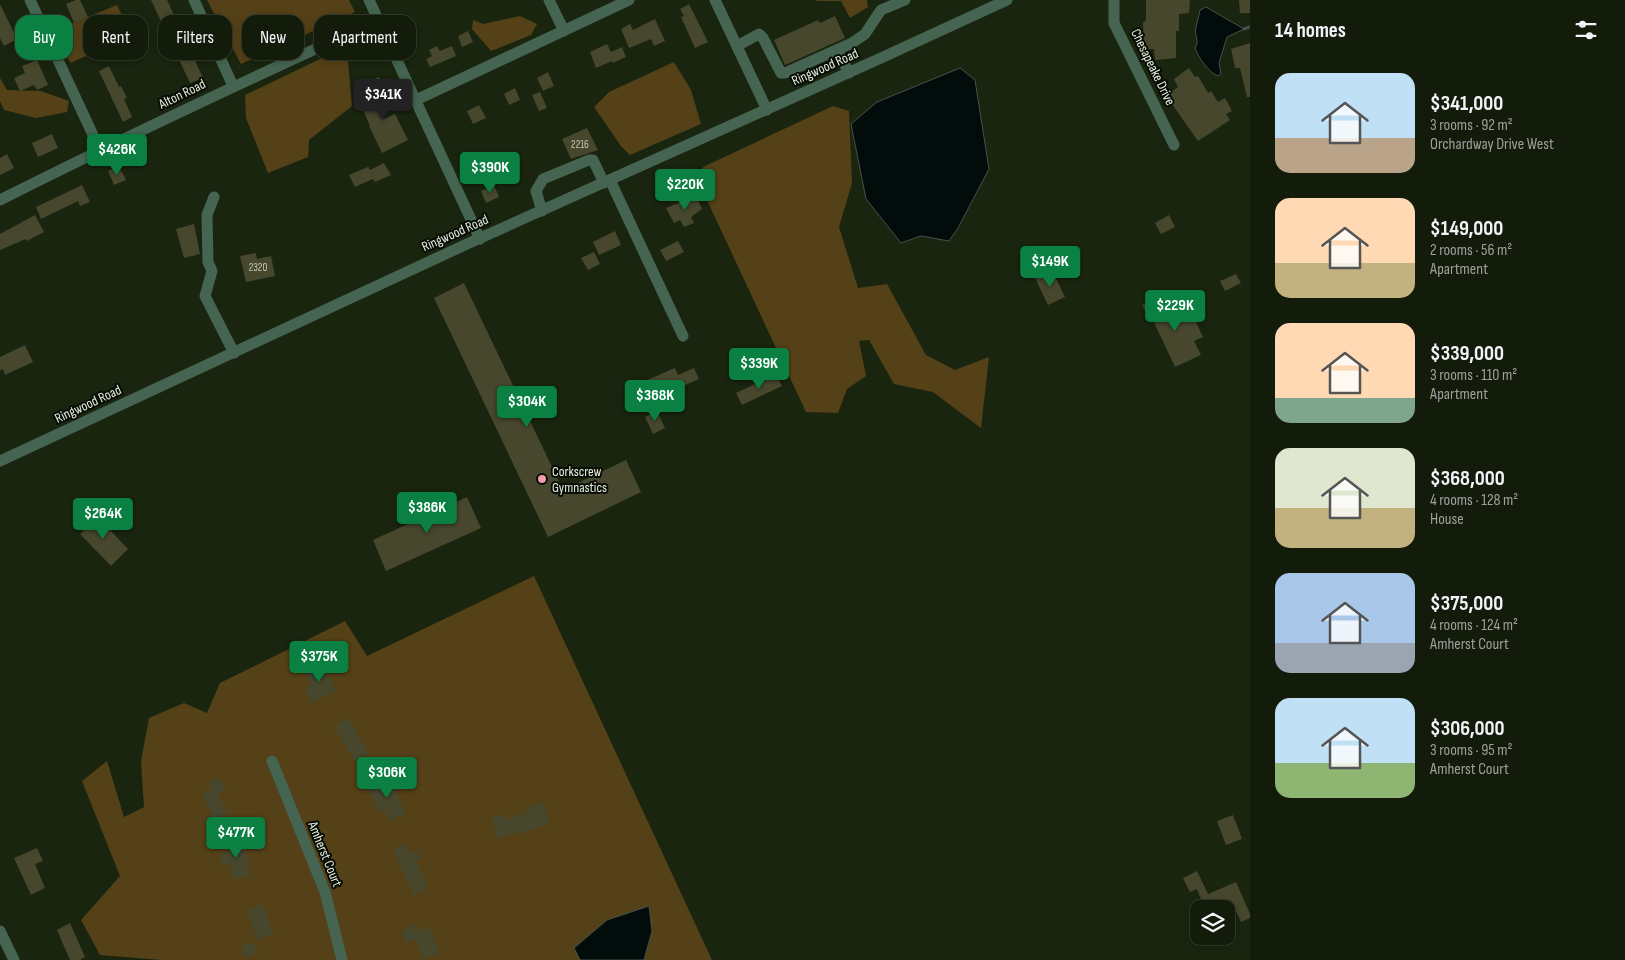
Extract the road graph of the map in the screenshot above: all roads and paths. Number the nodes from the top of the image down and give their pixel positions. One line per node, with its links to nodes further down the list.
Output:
1 (30, 0): 21 (street)
2 (194, 0): 17 (street)
3 (369, 0): 10 (street)
4 (548, 0): 11 (street)
5 (629, 0): 11 (street)
6 (715, 0): 12 (street)
7 (905, 0): 14 (street)
8 (1007, 0): 16 (street, Ringwood Road)
9 (1114, 0): 20 (street, Chesapeake Drive)
10 (376, 15)
11 (564, 31): 18 (street)
12 (737, 46): 14 (street); 19 (street)
13 (314, 49): 17 (street, Alton Road)
14 (837, 50): 16 (street)
15 (398, 60): 18 (street)
16 (849, 73): 19 (street, Ringwood Road)
17 (233, 86): 21 (street, Alton Road)
18 (416, 100): 26 (street)
19 (767, 110): 22 (street, Ringwood Road)
20 (1174, 145)
21 (100, 150): 24 (street, Alton Road)
22 (607, 182): 25 (street, Ringwood Road); 25 (street); 27 (street)
23 (214, 197): 28 (street)
24 (0, 200)
25 (542, 211): 26 (street, Ringwood Road)
26 (480, 239): 28 (street, Ringwood Road)
27 (683, 336)
28 (234, 353): 29 (street, Ringwood Road)
29 (0, 461)
30 (272, 761): 33 (street, Amherst Court)
31 (0, 931): 32 (street)
32 (14, 960)
33 (342, 960)

